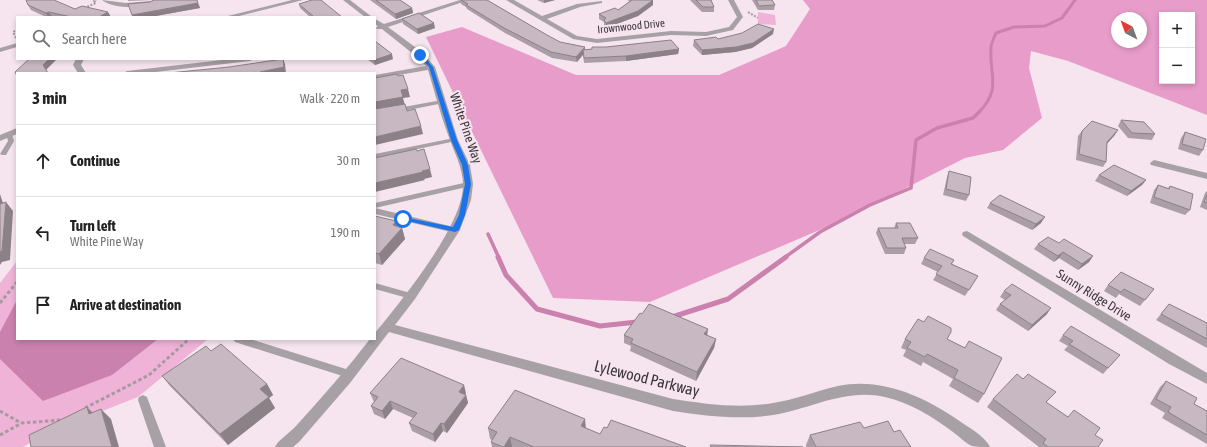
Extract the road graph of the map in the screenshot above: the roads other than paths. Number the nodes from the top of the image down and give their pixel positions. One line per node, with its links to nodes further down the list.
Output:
1 (105, 0): 2 (street)
2 (162, 0)
3 (300, 0): 9 (street)
4 (346, 0): 10 (street)
5 (466, 0): 12 (street)
6 (509, 0): 11 (street, Irownwood Drive)
7 (731, 0): 11 (street, Irownwood Drive)
8 (600, 2): 11 (street)
9 (231, 16)
10 (368, 16)
11 (541, 19)
12 (378, 26): 17 (street, White Pine Way)
13 (16, 45): 14 (street)
14 (0, 50)
15 (80, 60): 18 (street)
16 (241, 60): 19 (street)
17 (431, 67): 20 (street); 21 (street, White Pine Way)
18 (81, 72)
19 (136, 72)
20 (376, 78)
21 (442, 102): 22 (lane); 25 (street, White Pine Way)
22 (390, 111)
23 (13, 133): 24 (street); 26 (lane)
24 (0, 138)
25 (454, 140): 27 (lane); 30 (street, White Pine Way)
26 (4, 154)
27 (376, 156)
28 (1154, 163): 29 (street)
29 (1207, 176)
30 (468, 184): 31 (lane); 33 (street, White Pine Way)
31 (376, 206)
32 (376, 211): 33 (lane)
33 (455, 230): 36 (street, White Pine Way)
34 (967, 234): 42 (street, Sunny Ridge Drive)
35 (376, 286): 36 (lane)
36 (411, 296): 37 (street, White Pine Way)
37 (387, 326): 39 (street, White Pine Way); 46 (street, Lylewood Parkway)
38 (241, 340): 41 (lane)
39 (376, 340)
40 (376, 340): 41 (street, White Pine Way)
41 (349, 374): 45 (street, White Pine Way)
42 (1207, 379)
43 (143, 400): 44 (lane)
44 (160, 447)
45 (282, 447)
46 (983, 447)

